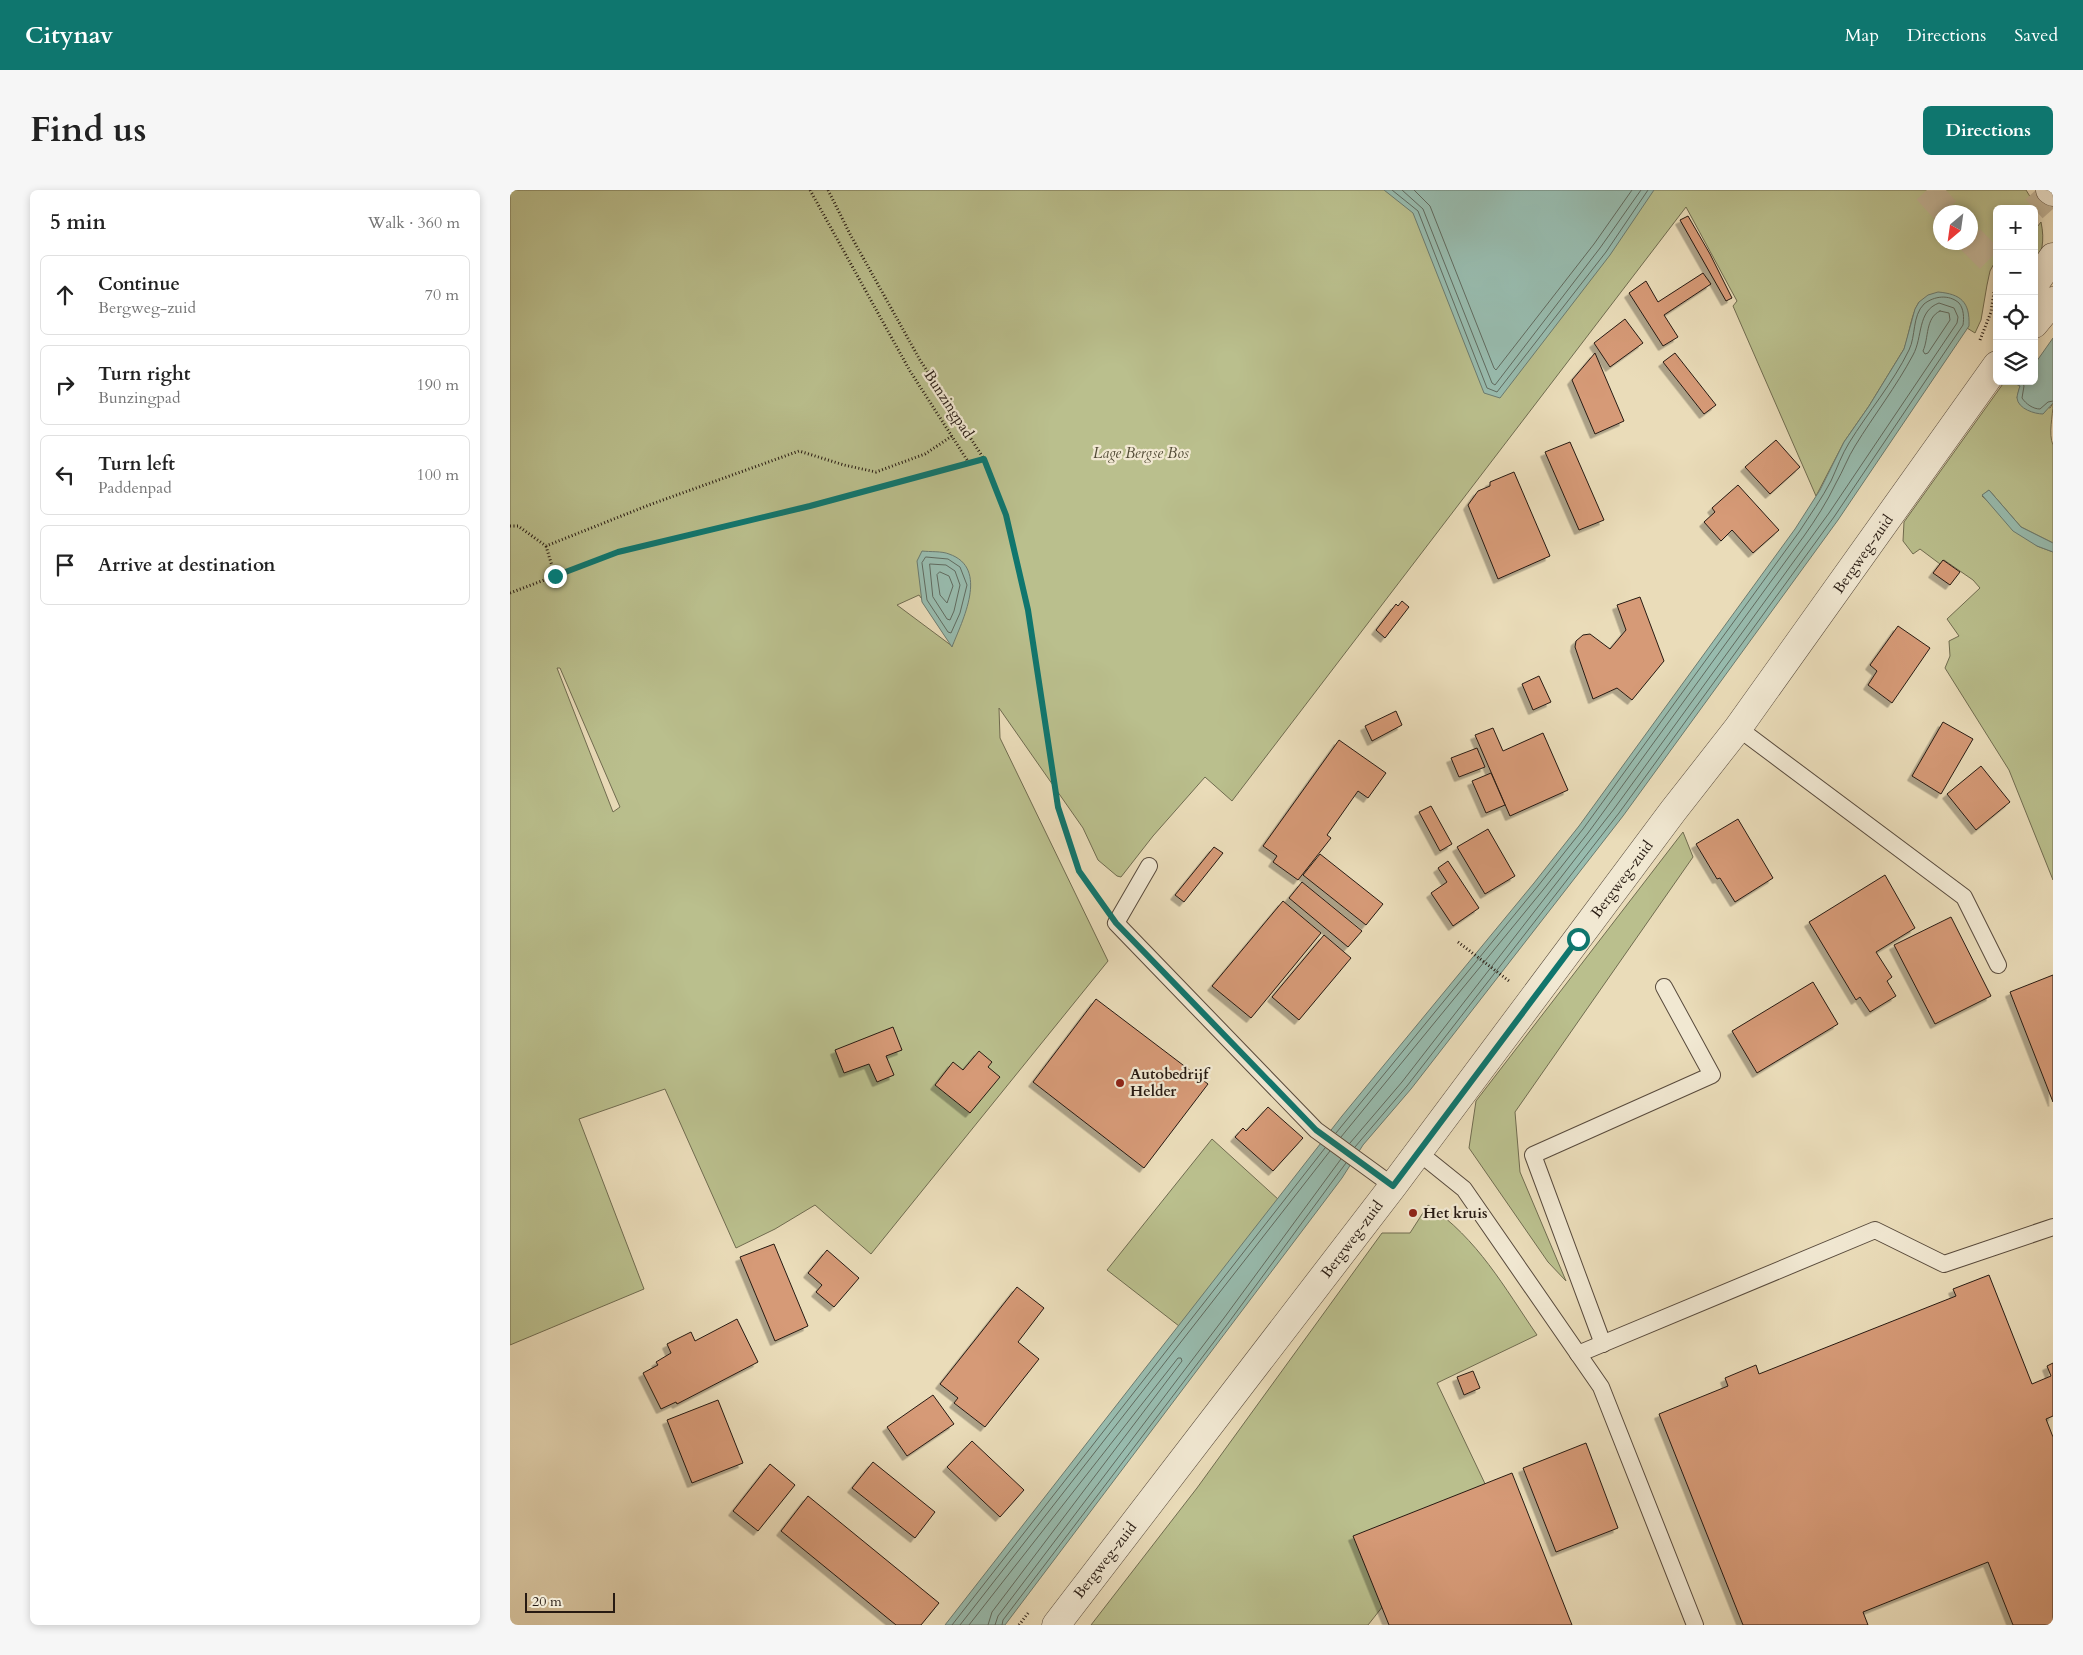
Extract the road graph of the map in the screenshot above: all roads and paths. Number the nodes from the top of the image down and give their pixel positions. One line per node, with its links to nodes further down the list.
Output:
1 (810, 190): 8 (path)
2 (828, 190): 9 (path, Bunzingpad)
3 (2053, 257): 4 (street)
4 (2038, 279)
5 (2053, 301): 6 (street)
6 (2038, 319)
7 (1993, 371): 15 (street, Bergweg-zuid)
8 (952, 436): 10 (path); 12 (path)
9 (984, 459): 10 (path); 17 (path, Bunzingpad)
10 (969, 463): 13 (path)
11 (510, 526): 12 (path)
12 (546, 546): 13 (path)
13 (555, 576): 14 (path)
14 (510, 593)
15 (1738, 728): 19 (lane); 22 (street, Bergweg-zuid)
16 (1148, 866): 17 (lane)
17 (1116, 923): 23 (lane)
18 (1458, 942): 20 (path)
19 (1998, 965)
20 (1505, 978)
21 (1664, 987): 25 (lane)
22 (1418, 1152): 23 (street, Bergweg-zuid); 26 (lane)
23 (1393, 1186): 27 (street, Bergweg-zuid)
24 (2053, 1226): 25 (lane)
25 (1602, 1344): 26 (lane)
26 (1578, 1354): 28 (lane)
27 (1056, 1625)
28 (1695, 1625)

